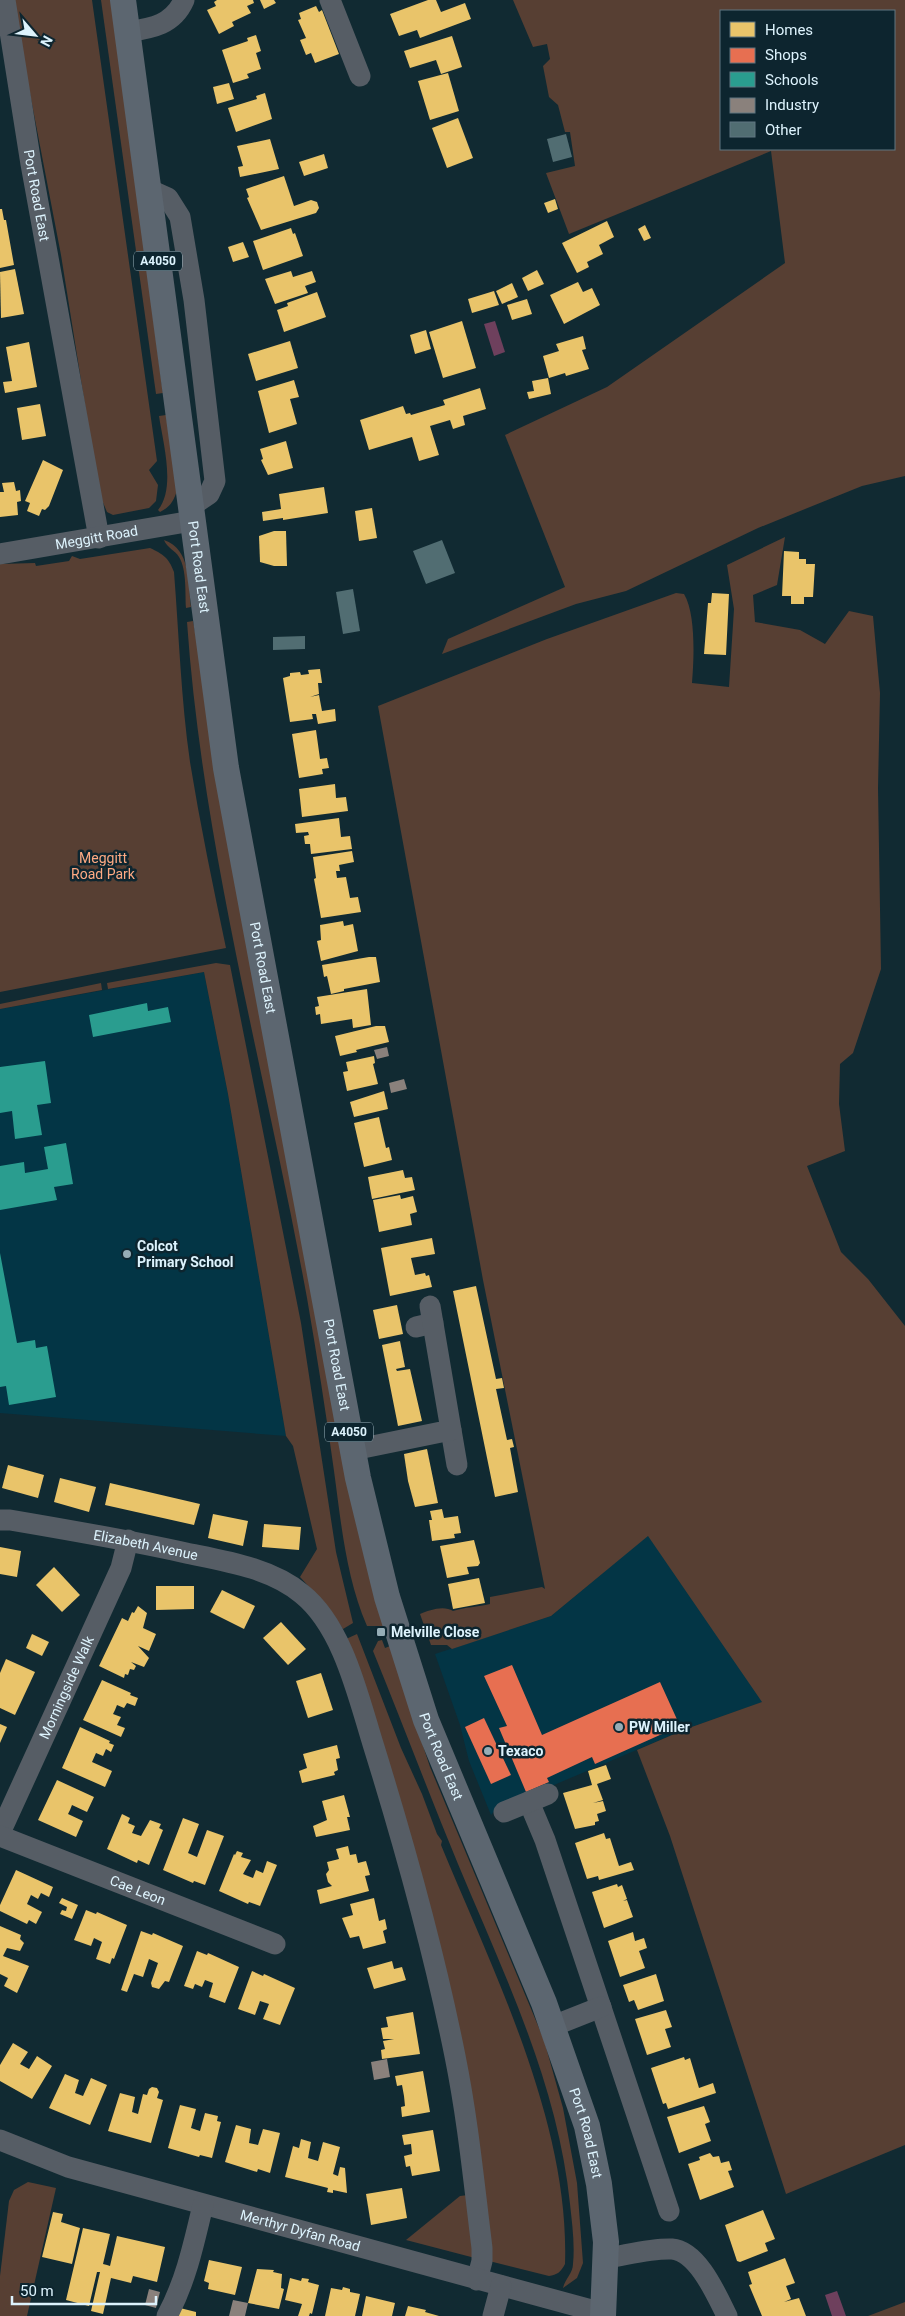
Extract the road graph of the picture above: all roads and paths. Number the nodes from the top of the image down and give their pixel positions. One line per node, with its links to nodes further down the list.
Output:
1 (5, 0): 8 (street, Port Road East)
2 (123, 0): 5 (main road, Port Road East / A4050)
3 (184, 0): 5 (street)
4 (330, 0): 6 (street)
5 (128, 32): 7 (main road, Port Road East / A4050)
6 (360, 76)
7 (191, 514): 8 (street, Meggitt Road); 12 (main road, Port Road East / A4050)
8 (99, 538): 9 (street, Meggitt Road)
9 (0, 554)
10 (427, 1319): 11 (street)
11 (451, 1430): 12 (street); 13 (street)
12 (353, 1450): 22 (main road, Port Road East / A4050)
13 (456, 1465)
14 (0, 1520): 15 (street, Elizabeth Avenue)
15 (128, 1540): 19 (street, Morningside Walk); 27 (street, Elizabeth Avenue)
16 (548, 1794): 17 (street)
17 (529, 1802): 18 (street); 21 (street)
18 (504, 1812)
19 (0, 1834): 20 (street, Cae Leon)
20 (275, 1944)
21 (601, 2007): 22 (street); 25 (street)
22 (553, 2026): 26 (main road, Port Road East / A4050)
23 (0, 2140): 24 (street, Merthyr Dyfan Road)
24 (203, 2205): 27 (street, Merthyr Dyfan Road); 30 (street)
25 (669, 2211)
26 (606, 2258): 29 (main road, Port Road East / A4050); 32 (street)
27 (477, 2280): 28 (street, Merthyr Dyfan Road)
28 (501, 2286): 29 (street, Merthyr Dyfan Road); 31 (street)
29 (602, 2315)
30 (167, 2316)
31 (493, 2316)
32 (727, 2316)

